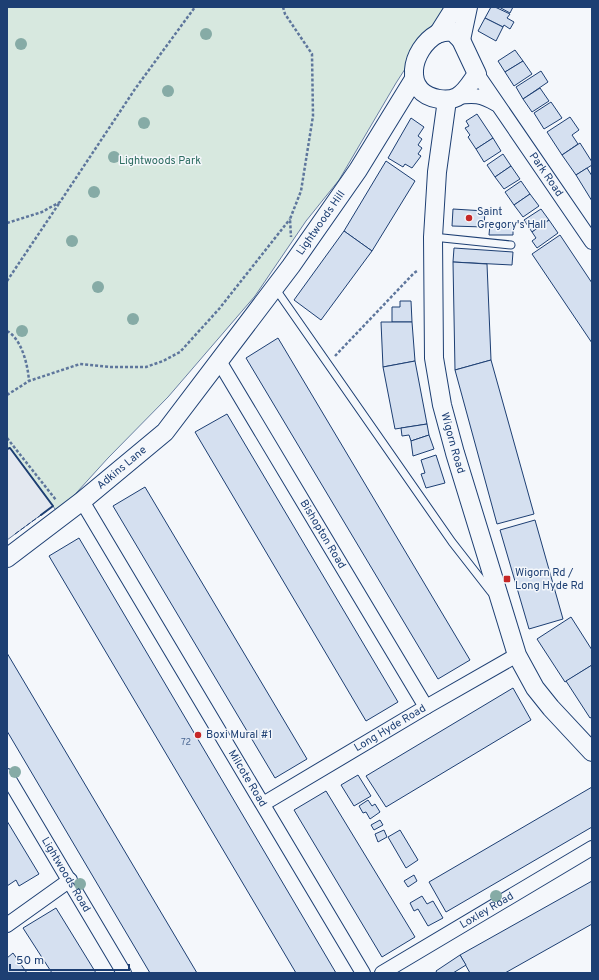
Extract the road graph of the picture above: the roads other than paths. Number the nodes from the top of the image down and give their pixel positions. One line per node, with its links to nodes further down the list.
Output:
1 (455, 7): 3 (street)
2 (468, 7): 4 (street)
3 (438, 34): 4 (street); 6 (street)
4 (461, 40): 5 (street)
5 (477, 74): 7 (street); 8 (street, Park Road)
6 (414, 78): 7 (street); 12 (street, Lightwoods Hill)
7 (452, 99): 8 (street, Park Road); 9 (street, Wigorn Road)
8 (499, 107): 10 (street, Park Road)
9 (433, 238): 11 (lane); 16 (street, Wigorn Road)
10 (592, 242)
11 (511, 245)
12 (275, 287): 13 (street, Lightwoods Hill); 16 (lane)
13 (218, 361): 14 (street, Adkins Lane); 18 (street, Bishopton Road)
14 (82, 501): 15 (street, Adkins Lane); 21 (street, Milcote Road)
15 (7, 558)
16 (501, 605): 17 (street, Wigorn Road)
17 (518, 655): 18 (street, Long Hyde Road); 19 (street, Wigorn Road)
18 (426, 707): 21 (street, Long Hyde Road)
19 (592, 752)
20 (7, 776): 23 (street, Lightwoods Road)
21 (263, 804): 26 (street, Milcote Road)
22 (592, 848): 27 (street, Loxley Road)
23 (70, 880): 24 (street); 25 (street, Lightwoods Road)
24 (7, 925)
25 (124, 973)
26 (364, 973)
27 (382, 973)

